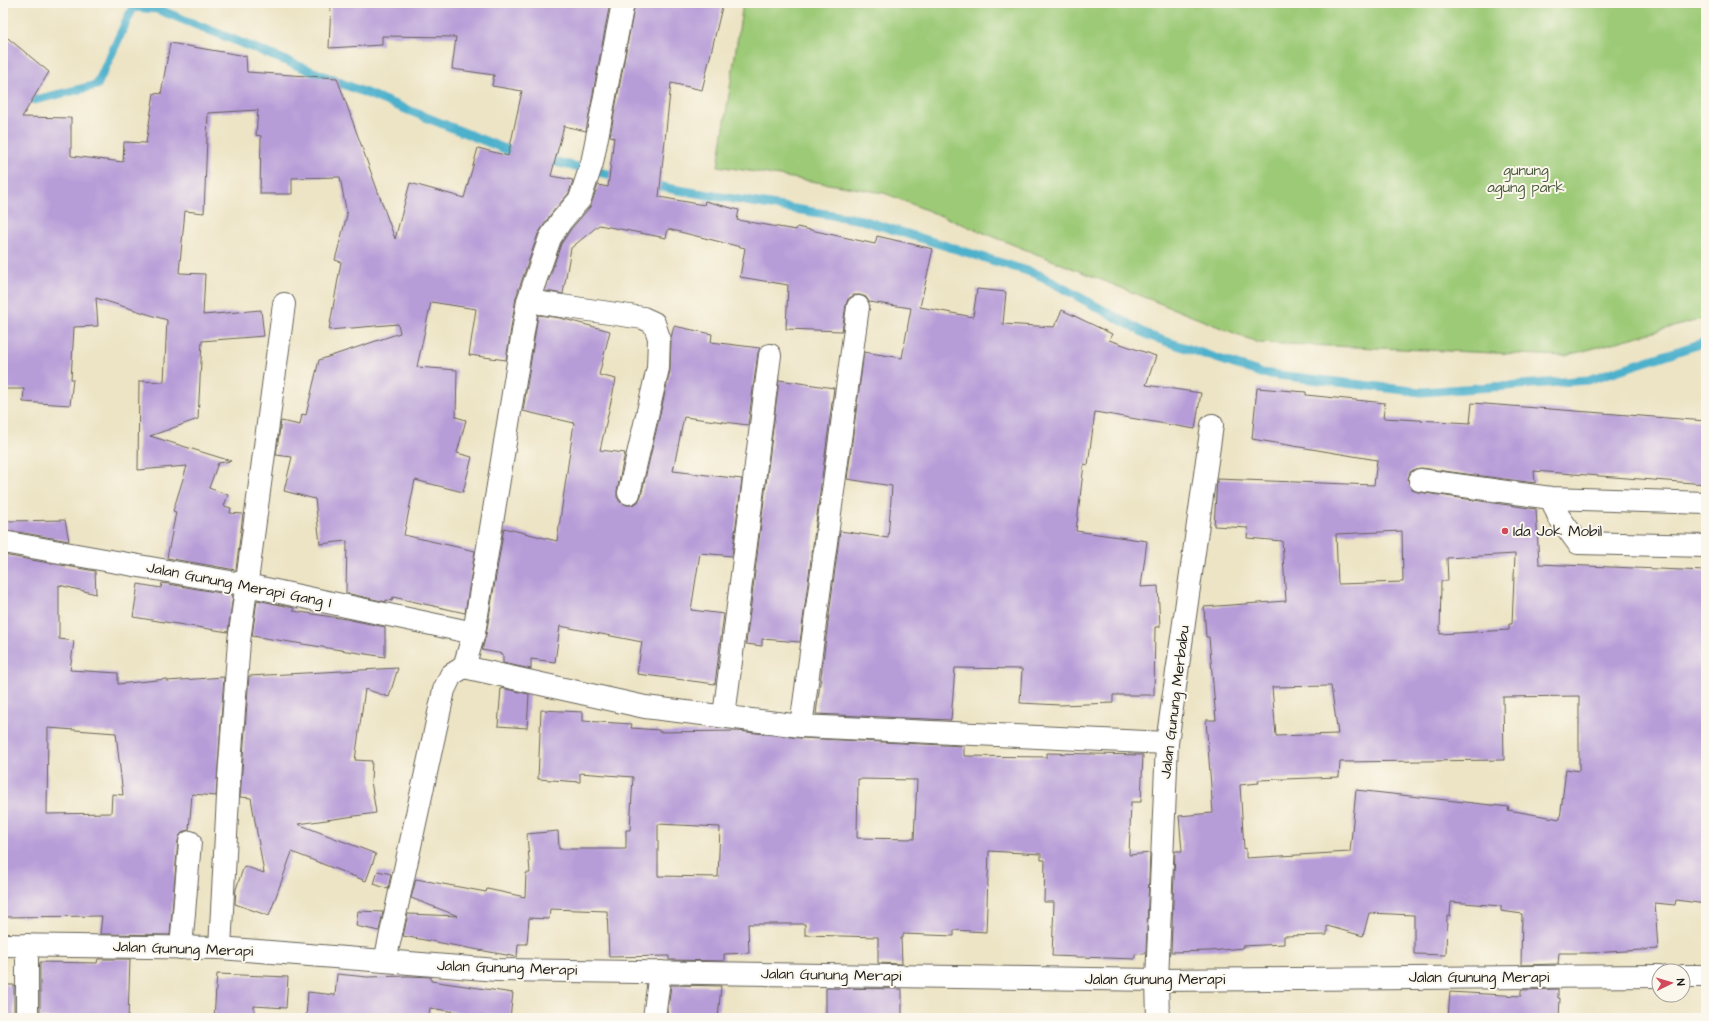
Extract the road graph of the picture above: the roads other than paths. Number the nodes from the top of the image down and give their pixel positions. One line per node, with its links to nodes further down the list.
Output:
1 (623, 3): 2 (street)
2 (528, 301): 8 (street); 14 (street)
3 (284, 304): 13 (street)
4 (858, 307): 17 (street)
5 (770, 355): 16 (street)
6 (1212, 425): 18 (street, Jalan Gunung Merbabu)
7 (1420, 480): 9 (street)
8 (629, 493)
9 (1552, 498): 10 (street); 12 (street)
10 (1706, 503)
11 (3, 542): 13 (street, Jalan Gunung Merapi Gang I)
12 (1706, 546)
13 (248, 585): 14 (street, Jalan Gunung Merapi Gang I); 23 (street)
14 (474, 633): 15 (street)
15 (464, 667): 16 (street); 24 (street)
16 (724, 716): 17 (street)
17 (801, 726): 18 (street)
18 (1167, 743): 29 (street, Jalan Gunung Merbabu)
19 (190, 842): 22 (street)
20 (3, 945): 21 (street, Jalan Gunung Merapi)
21 (27, 945): 22 (street, Jalan Gunung Merapi); 30 (street)
22 (181, 948): 23 (street, Jalan Gunung Merapi)
23 (220, 948): 24 (street, Jalan Gunung Merapi)
24 (385, 961): 25 (street, Jalan Gunung Merapi)
25 (660, 972): 29 (street, Jalan Gunung Merapi); 31 (street)
26 (1651, 976): 29 (street, Jalan Gunung Merapi)
27 (1691, 976): 28 (street)
28 (1706, 976)
29 (1157, 980): 32 (street, Jalan Gunung Merbabu)
30 (27, 1018)
31 (654, 1018)
32 (1158, 1018)

